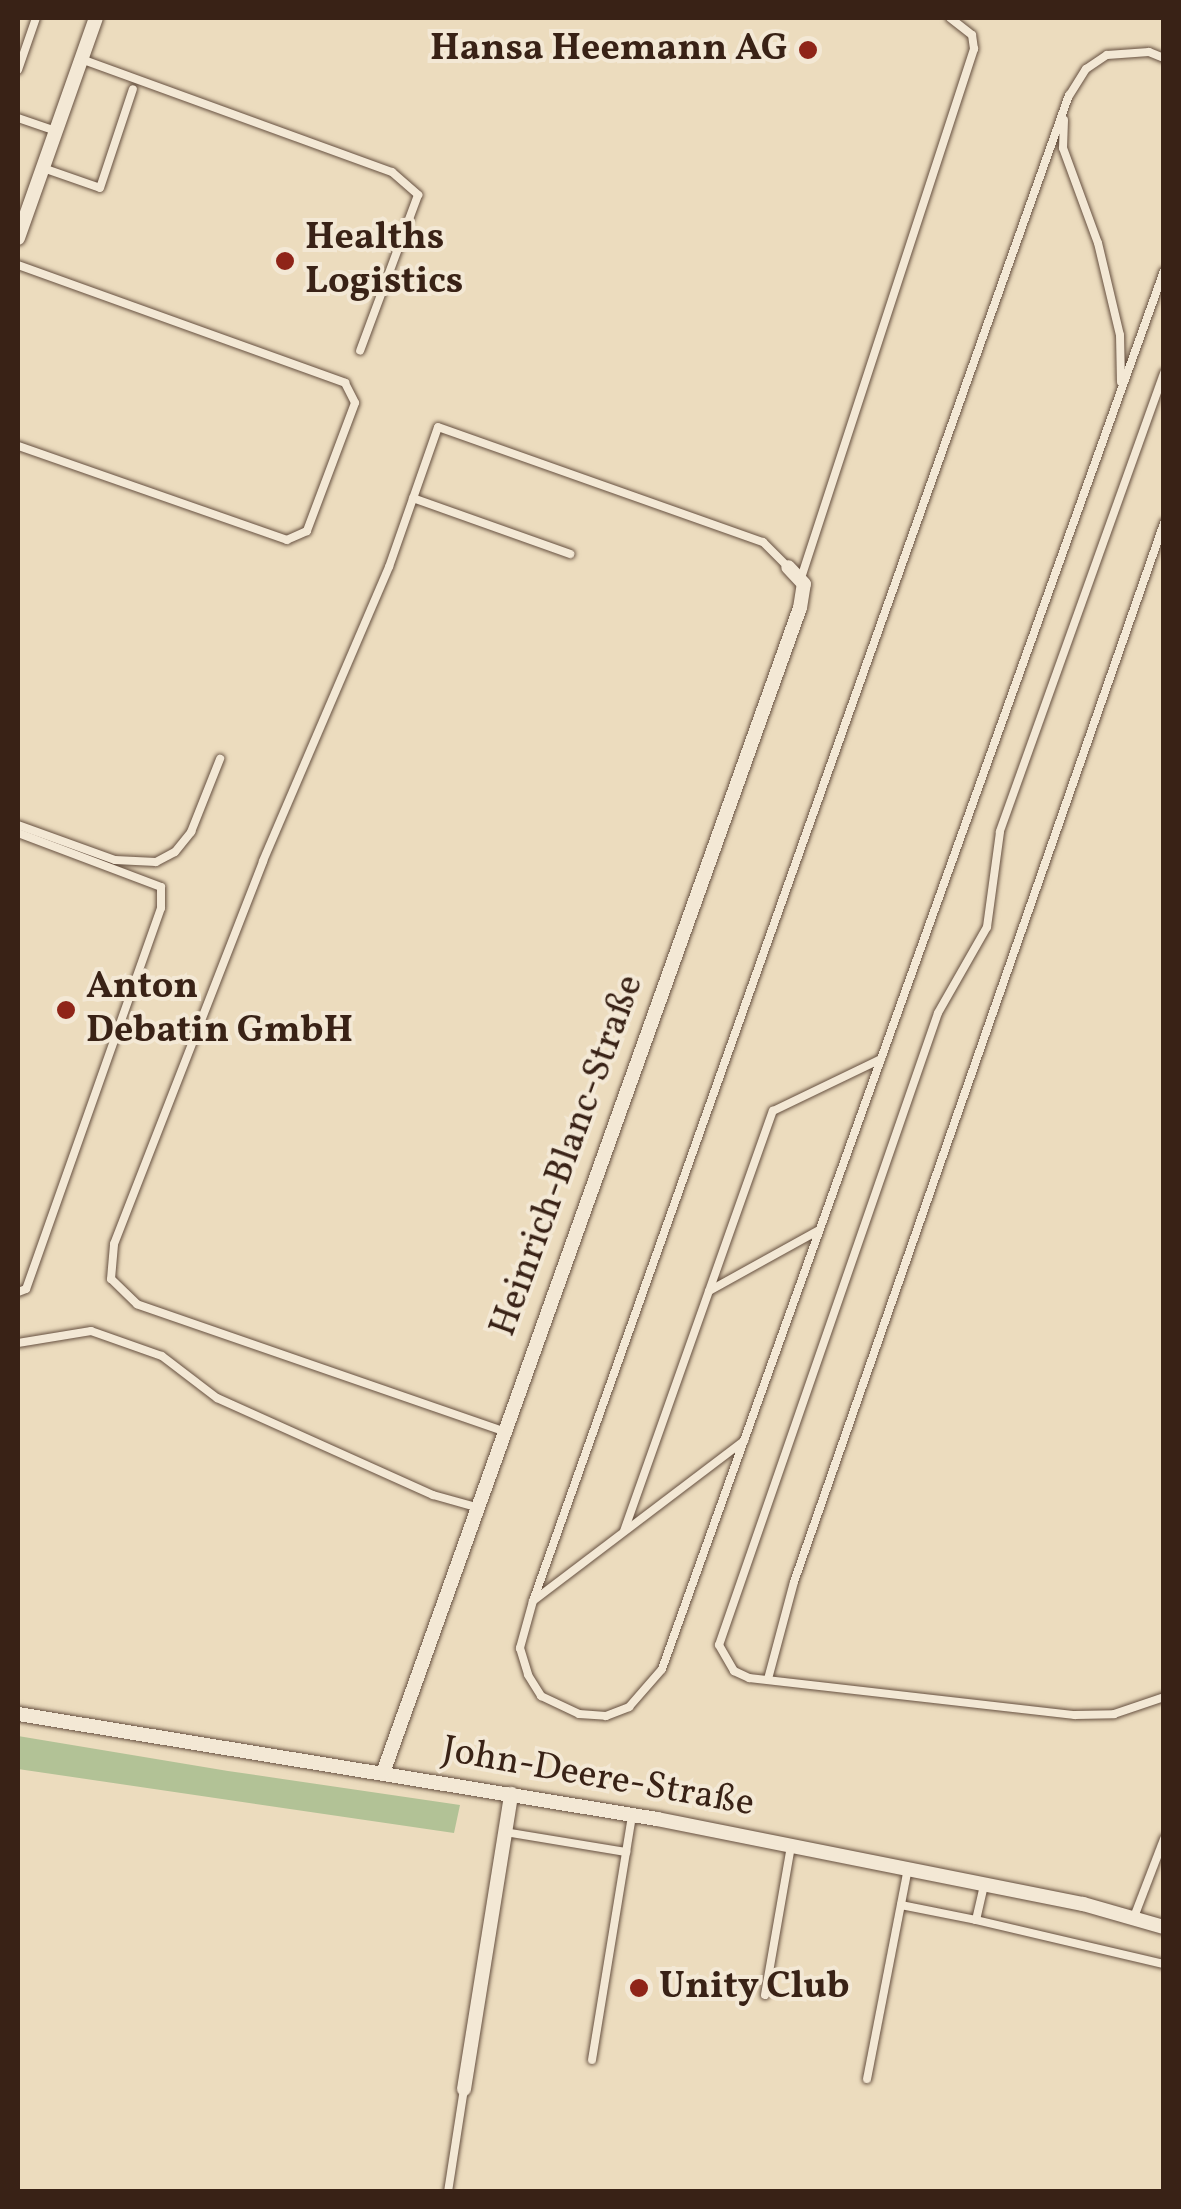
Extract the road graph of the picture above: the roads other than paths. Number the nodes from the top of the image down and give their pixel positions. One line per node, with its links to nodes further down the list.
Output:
1 (36, 18): 6 (lane)
2 (96, 18): 5 (street)
3 (950, 18): 23 (lane)
4 (1164, 58): 8 (lane)
5 (82, 59): 10 (street); 15 (lane)
6 (18, 70)
7 (133, 89): 11 (lane)
8 (1069, 95): 17 (lane); 36 (lane)
9 (18, 118): 10 (lane)
10 (56, 131): 11 (street)
11 (42, 168): 12 (street)
12 (18, 238)
13 (18, 265): 18 (lane)
14 (1164, 272): 17 (lane)
15 (360, 351)
16 (1164, 372): 37 (lane)
17 (1122, 386): 27 (lane)
18 (18, 446)
19 (414, 498): 21 (lane); 22 (lane); 32 (lane)
20 (1164, 522): 37 (lane)
21 (570, 554)
22 (788, 567): 23 (street)
23 (801, 578): 32 (street, Heinrich-Blanc-Straße)
24 (220, 759): 25 (lane)
25 (18, 825)
26 (18, 833): 30 (lane)
27 (881, 1058): 28 (lane); 29 (lane)
28 (820, 1230): 29 (lane); 33 (lane)
29 (709, 1291): 35 (lane)
30 (18, 1292)
31 (18, 1343): 34 (lane)
32 (503, 1431): 34 (street, Heinrich-Blanc-Straße)
33 (744, 1441): 35 (lane); 36 (lane)
34 (476, 1507): 40 (street, Heinrich-Blanc-Straße)
35 (624, 1532): 36 (lane)
36 (533, 1601)
37 (768, 1679): 38 (lane)
38 (1164, 1697)
39 (18, 1714): 40 (street, John-Deere-Straße)
40 (383, 1772): 41 (street, John-Deere-Straße)
41 (511, 1794): 42 (street, John-Deere-Straße); 43 (street)
42 (632, 1815): 45 (street, John-Deere-Straße); 46 (lane)
43 (505, 1832): 46 (lane); 57 (street)
44 (1164, 1839): 50 (lane)
45 (791, 1846): 47 (street, John-Deere-Straße); 54 (lane)
46 (626, 1852): 55 (lane)
47 (908, 1869): 48 (street, John-Deere-Straße); 49 (lane)
48 (984, 1884): 50 (street, John-Deere-Straße); 51 (lane)
49 (901, 1904): 51 (lane); 56 (lane)
50 (1134, 1917): 52 (street, John-Deere-Straße)
51 (976, 1920): 53 (lane)
52 (1164, 1927)
53 (1164, 1964)
54 (765, 1996)
55 (592, 2060)
56 (867, 2079)
57 (464, 2088): 58 (lane)
58 (448, 2192)

